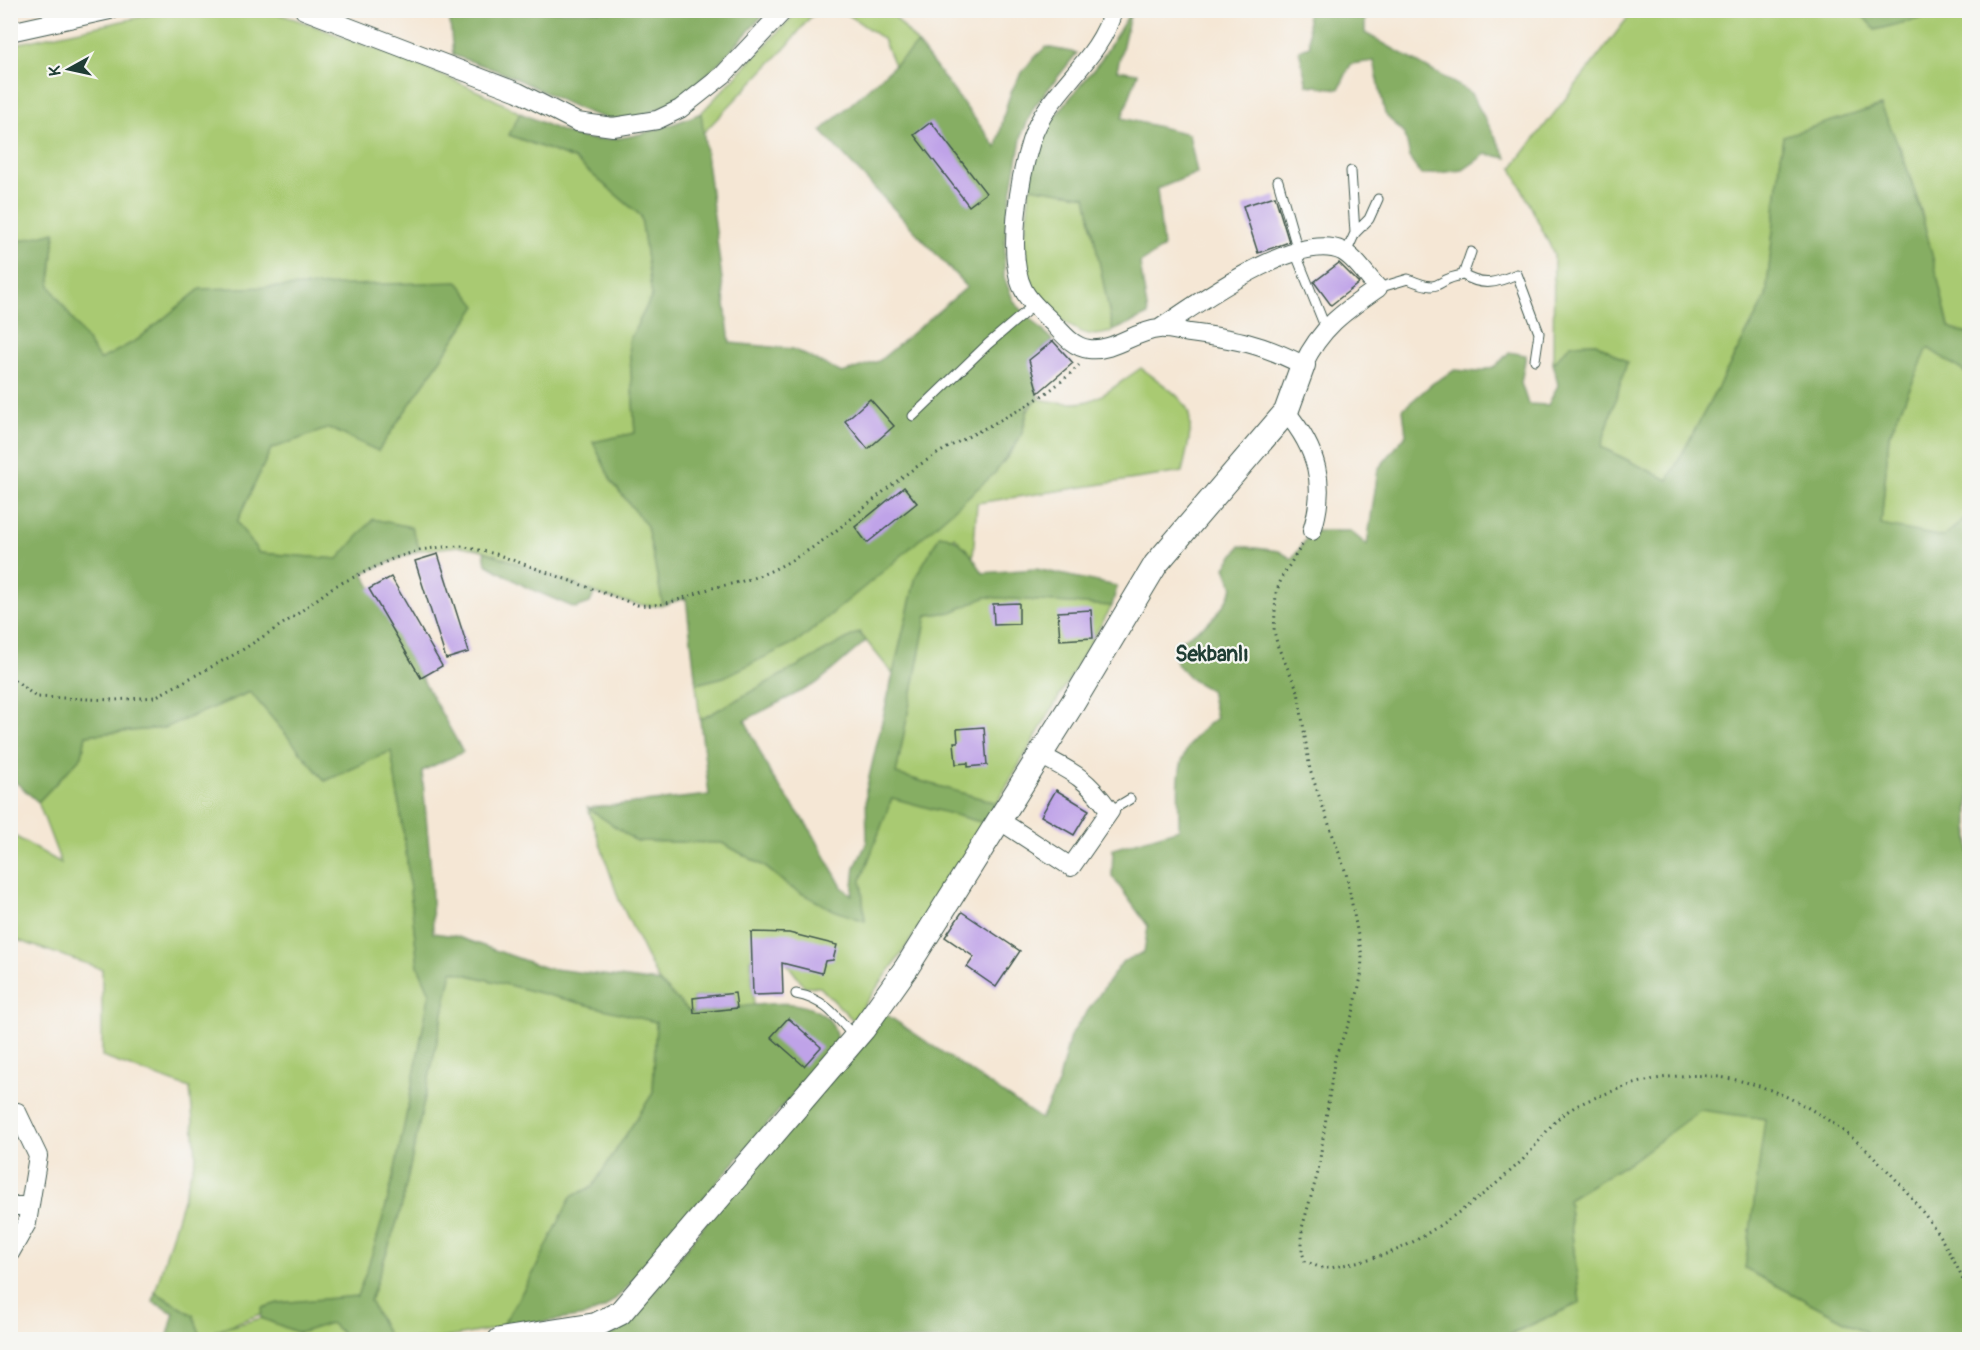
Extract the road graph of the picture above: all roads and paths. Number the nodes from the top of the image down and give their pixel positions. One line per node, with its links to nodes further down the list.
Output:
1 (110, 10): 5 (street)
2 (304, 10): 3 (street)
3 (784, 10)
4 (1113, 10): 15 (street)
5 (10, 32)
6 (1351, 171): 9 (lane)
7 (1278, 181): 10 (lane)
8 (1378, 199): 9 (lane)
9 (1354, 233): 12 (lane)
10 (1296, 251): 12 (street); 16 (street); 17 (lane)
11 (1471, 252): 13 (lane)
12 (1346, 254): 14 (street)
13 (1463, 275): 14 (lane); 19 (lane)
14 (1378, 288): 17 (street)
15 (1035, 304): 18 (street); 22 (lane)
16 (1159, 328): 18 (street); 20 (street)
17 (1326, 329): 20 (street)
18 (1095, 349): 24 (path)
19 (1535, 360)
20 (1303, 364): 21 (street)
21 (1286, 412): 23 (street); 25 (street)
22 (913, 416)
23 (1312, 531): 35 (path)
24 (10, 676)
25 (1040, 755): 27 (street); 28 (street)
26 (1130, 799): 27 (lane)
27 (1110, 811): 28 (street)
28 (999, 820): 30 (street)
29 (796, 994): 30 (lane)
30 (855, 1038): 36 (street)
31 (10, 1111): 33 (street)
32 (10, 1206): 33 (street)
33 (30, 1206): 34 (street)
34 (10, 1253)
35 (1970, 1302)
36 (590, 1333): 37 (street)
37 (500, 1340)

